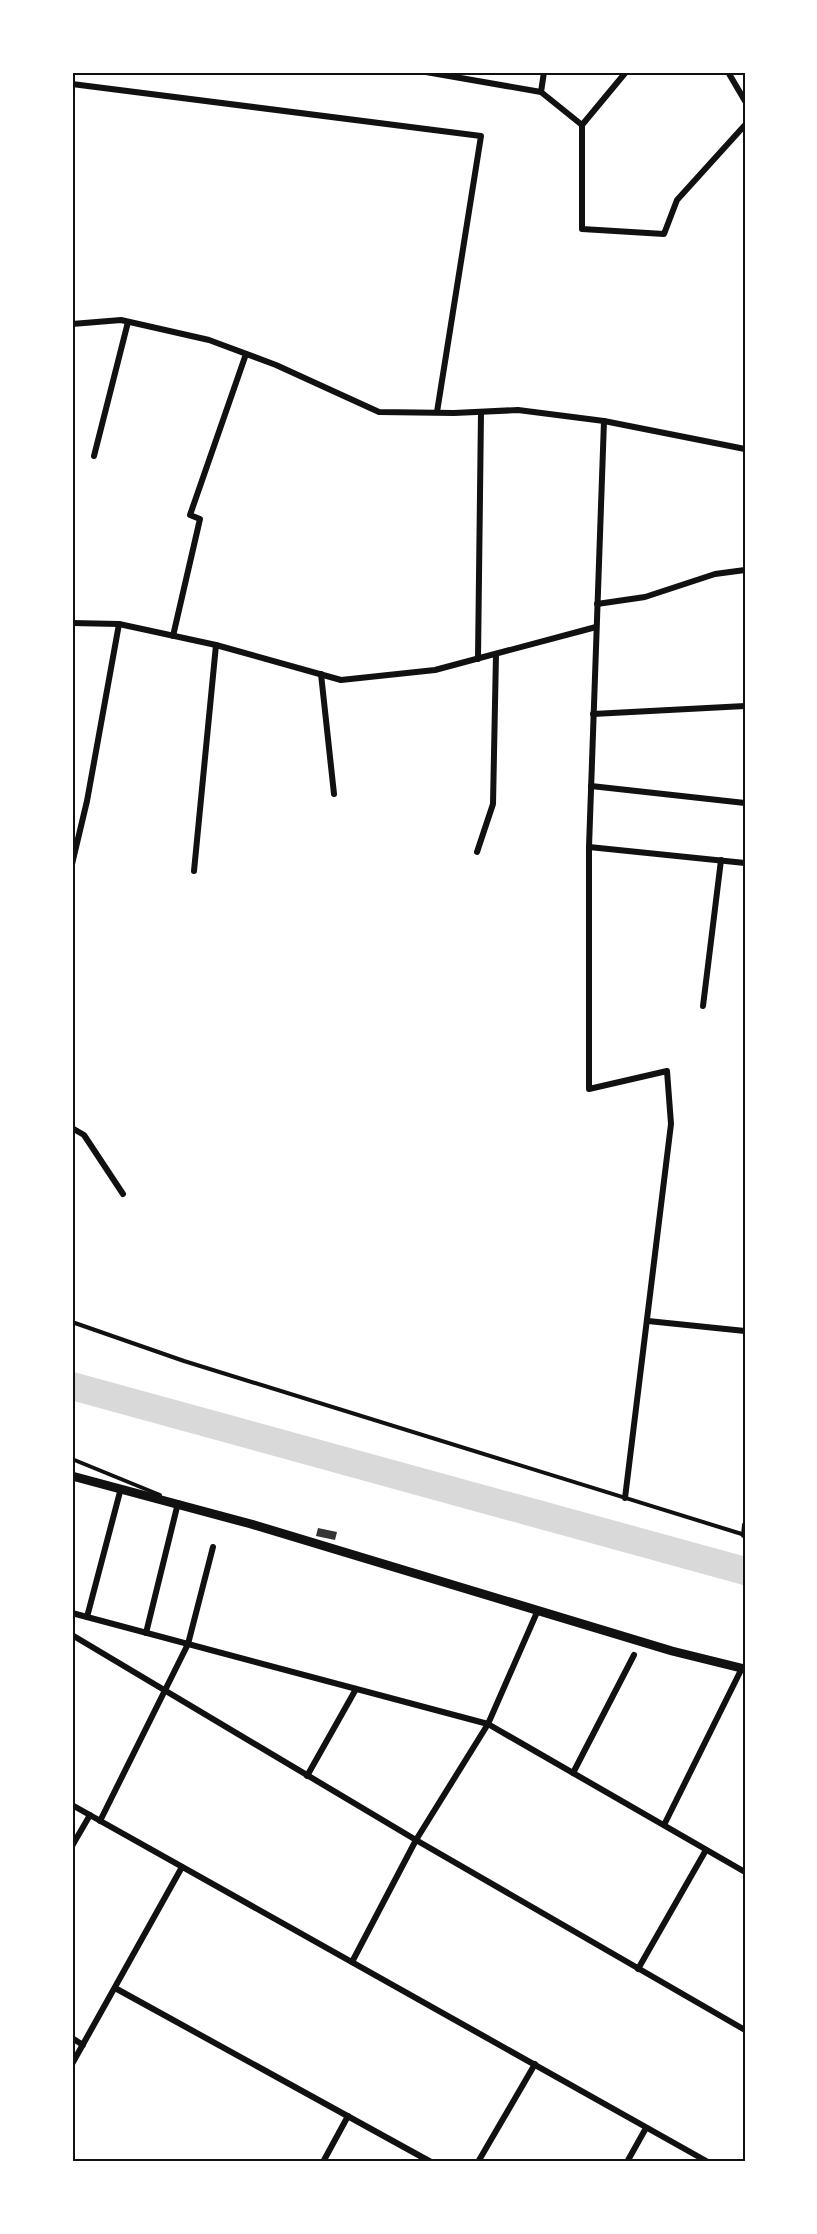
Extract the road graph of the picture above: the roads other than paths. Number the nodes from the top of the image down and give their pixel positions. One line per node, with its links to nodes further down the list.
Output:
1 (426, 72): 6 (street)
2 (544, 72): 6 (street)
3 (626, 72): 8 (street)
4 (728, 72): 7 (street)
5 (72, 84): 13 (street)
6 (541, 92): 8 (street)
7 (745, 101)
8 (582, 124): 9 (street)
9 (745, 125)
10 (128, 322): 11 (street); 12 (street); 17 (street)
11 (72, 324)
12 (246, 354): 13 (street); 23 (street)
13 (437, 412): 14 (street)
14 (481, 412): 15 (street); 26 (street)
15 (604, 421): 16 (street); 19 (street)
16 (745, 448)
17 (94, 456)
18 (745, 570): 19 (street)
19 (597, 604): 22 (street)
20 (72, 623): 21 (street)
21 (119, 624): 23 (street); 37 (street)
22 (596, 627): 25 (street); 29 (street)
23 (172, 636): 24 (street)
24 (216, 645): 27 (street); 38 (street)
25 (496, 654): 26 (street); 34 (street)
26 (478, 659): 27 (street)
27 (321, 674): 31 (street)
28 (745, 706): 29 (street)
29 (593, 714): 30 (street)
30 (591, 786): 32 (street); 33 (street)
31 (334, 794)
32 (745, 803)
33 (589, 847): 35 (street); 42 (street)
34 (477, 852)
35 (721, 860): 36 (street); 39 (street)
36 (745, 863)
37 (72, 864)
38 (194, 871)
39 (703, 1006)
40 (72, 1128): 41 (street)
41 (123, 1194)
42 (648, 1321): 44 (street); 48 (street)
43 (72, 1322): 48 (lane)
44 (745, 1331)
45 (72, 1459): 49 (lane)
46 (72, 1476): 47 (street)
47 (121, 1488): 49 (street); 55 (street)
48 (625, 1498): 51 (lane)
49 (178, 1503): 53 (street); 56 (street)
50 (745, 1525): 51 (street)
51 (744, 1535)
52 (213, 1546): 58 (street)
53 (538, 1610): 60 (street); 63 (street)
54 (72, 1613): 55 (street)
55 (87, 1617): 56 (street)
56 (146, 1633): 58 (street)
57 (72, 1635): 62 (street)
58 (188, 1644): 61 (street); 62 (street)
59 (634, 1655): 64 (street)
60 (744, 1668): 69 (street)
61 (356, 1689): 63 (street); 65 (street)
62 (166, 1691): 65 (street); 68 (street)
63 (488, 1724): 64 (street); 70 (street)
64 (573, 1773): 69 (street)
65 (308, 1776): 70 (street)
66 (72, 1805): 67 (street)
67 (90, 1815): 68 (street); 71 (street)
68 (100, 1821): 73 (street)
69 (664, 1825): 72 (street)
70 (416, 1840): 75 (street); 76 (street)
71 (72, 1846)
72 (706, 1850): 74 (street); 76 (street)
73 (182, 1867): 75 (street); 77 (street)
74 (745, 1872)
75 (352, 1962): 82 (street)
76 (638, 1969): 78 (street)
77 (115, 1988): 80 (street); 83 (street)
78 (745, 2030)
79 (72, 2038): 80 (street)
80 (82, 2044): 81 (street)
81 (72, 2064)
82 (535, 2064): 84 (street); 87 (street)
83 (348, 2116): 85 (street); 86 (street)
84 (646, 2128): 88 (street); 89 (street)
85 (323, 2162)
86 (431, 2162)
87 (478, 2162)
88 (627, 2162)
89 (708, 2162)

